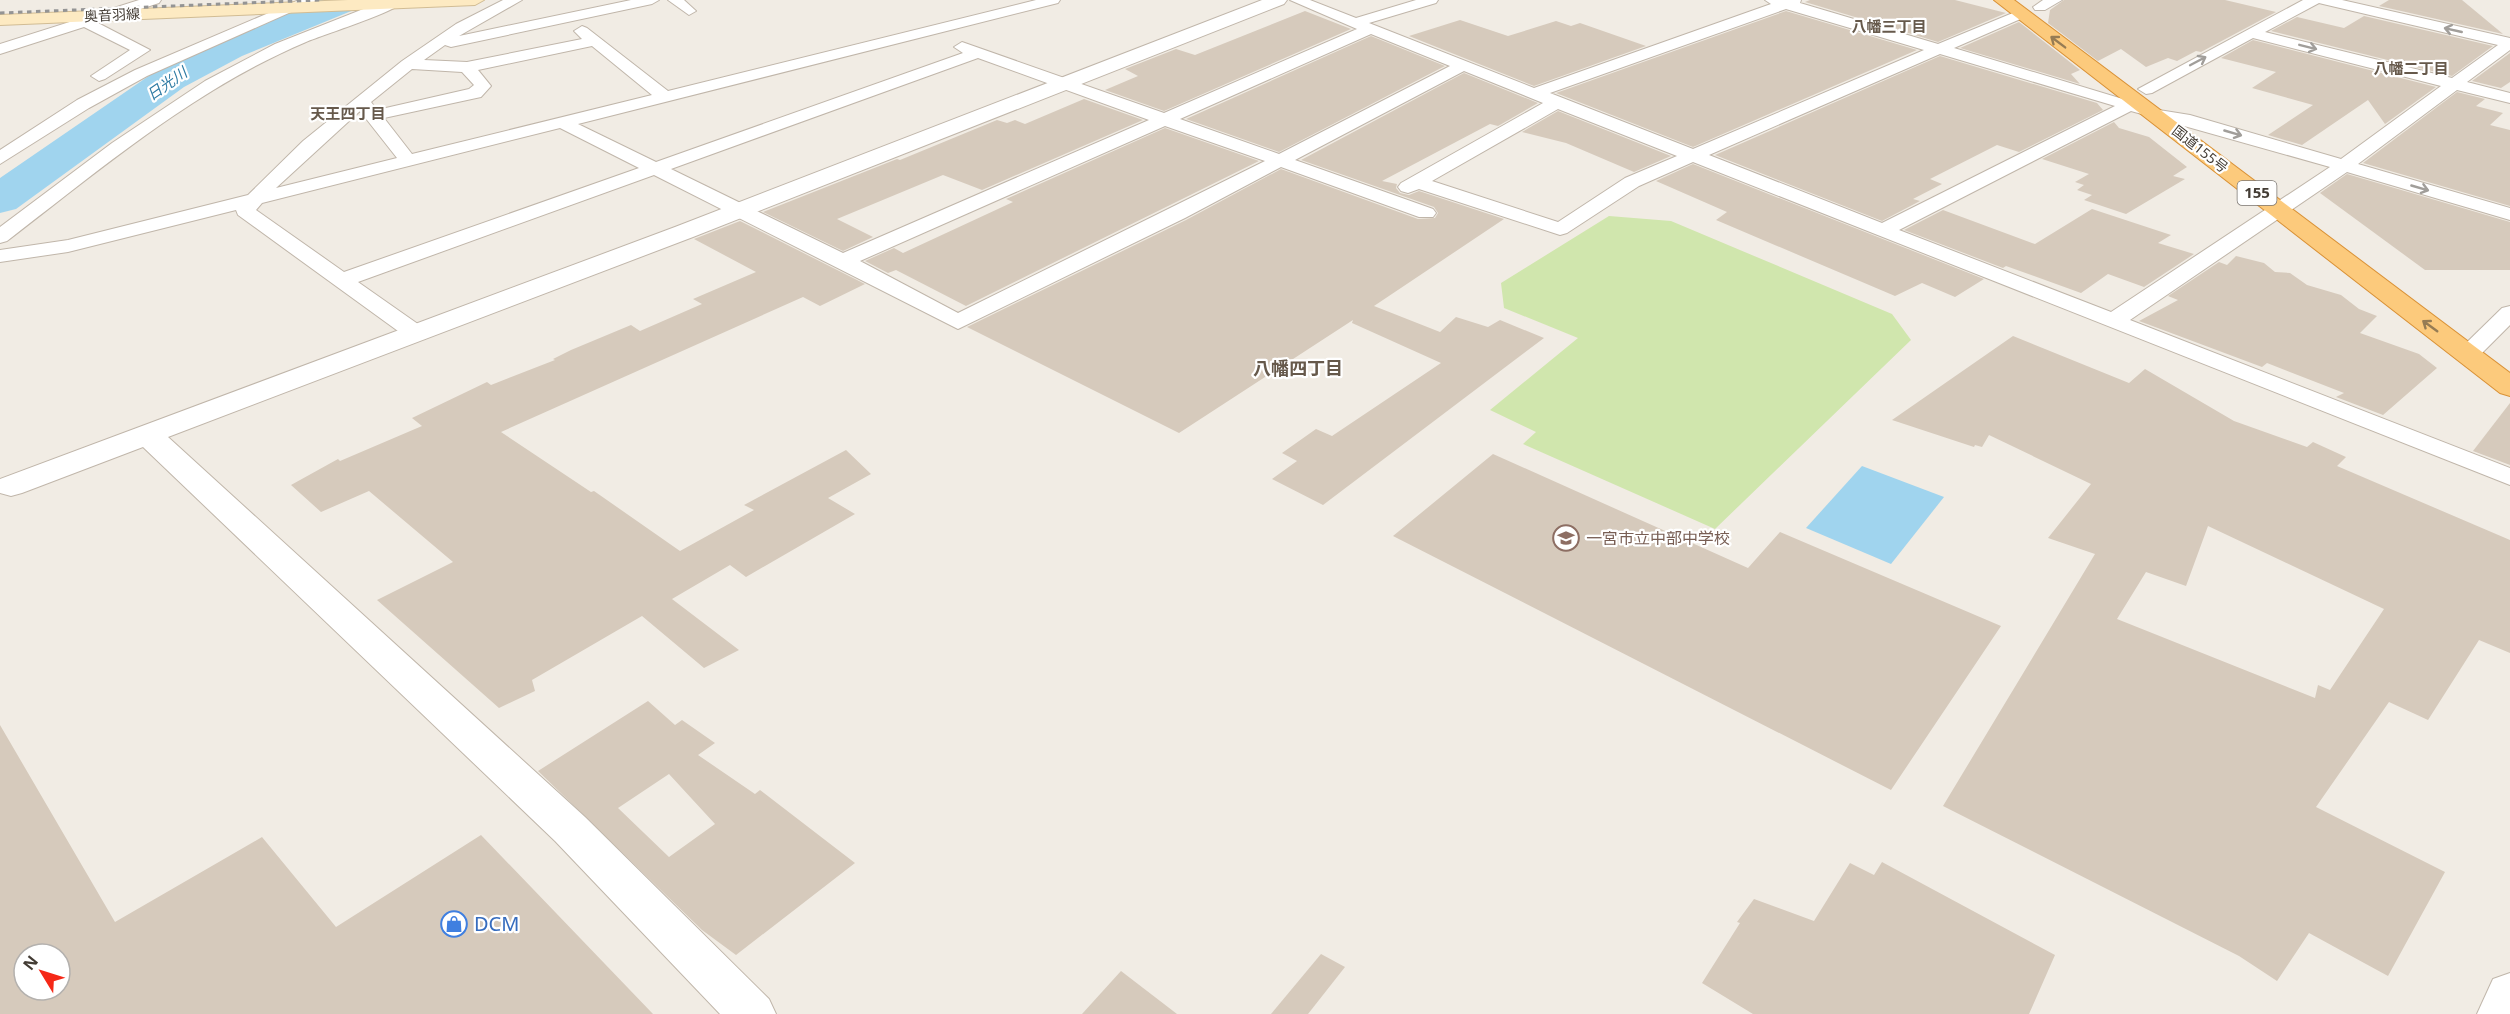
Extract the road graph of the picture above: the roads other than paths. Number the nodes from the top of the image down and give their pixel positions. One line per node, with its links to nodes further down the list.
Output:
1 (154, 0): 17 (street)
2 (475, 0): 13 (main road, 奥音羽線)
3 (515, 0): 26 (street)
4 (652, 0): 18 (street)
5 (675, 0): 16 (street)
6 (1053, 0): 22 (street)
7 (1278, 0): 33 (street)
8 (1297, 0): 21 (street)
9 (1431, 0): 21 (street)
10 (2313, 0): 23 (street)
11 (2323, 0): 25 (street, one-way to 11)
12 (1785, 1): 28 (street); 35 (street)
13 (391, 2): 14 (main road, 奥音羽線); 60 (street)
14 (303, 4): 17 (main road, 奥音羽線); 47 (street)
15 (2030, 4): 28 (street); 37 (highway, 国道155号 / 155); 41 (highway, 国道155号 / 155, one-way to 15)
16 (689, 11)
17 (106, 16): 19 (main road, 奥音羽線); 20 (street)
18 (568, 18): 24 (street); 26 (street)
19 (0, 20)
20 (86, 22): 27 (street); 42 (street)
21 (1362, 26): 31 (street); 43 (street)
22 (921, 33): 29 (street); 36 (street)
23 (2251, 33): 34 (street, one-way to 34); 37 (street, one-way to 23)
24 (595, 41): 32 (street); 36 (street)
25 (2510, 43): 34 (street)
26 (435, 45): 30 (street)
27 (0, 49)
28 (1939, 50): 37 (street); 46 (street)
29 (978, 53): 33 (street); 51 (street)
30 (408, 64): 32 (street); 40 (street)
31 (1462, 66): 35 (street); 49 (street)
32 (467, 67): 40 (street)
33 (1065, 84): 43 (street); 56 (street)
34 (2453, 84): 38 (street); 50 (street)
35 (1532, 94): 39 (street)
36 (665, 97): 45 (street)
37 (2138, 97): 41 (street); 44 (highway, 国道155号 / 155); 59 (street)
38 (2510, 98)
39 (1555, 103): 46 (street); 52 (street)
40 (366, 108): 48 (street); 53 (street)
41 (2156, 115): 44 (street); 55 (highway, 国道155号 / 155)
42 (31, 118)
43 (1163, 119): 49 (street); 62 (street)
44 (2184, 119): 50 (street, one-way to 50); 55 (highway, 国道155号 / 155)
45 (563, 123): 48 (street); 51 (street)
46 (1691, 156): 52 (street); 59 (street)
47 (0, 158)
48 (408, 161): 53 (street)
49 (1279, 161): 54 (street); 62 (street)
50 (2343, 165): 55 (street); 58 (street, one-way to 58)
51 (656, 169): 56 (street); 63 (street)
52 (1417, 182): 54 (street)
53 (257, 197): 61 (street); 63 (street)
54 (1386, 199): 57 (street)
55 (2285, 207): 65 (street); 67 (highway, 国道155号 / 155)
56 (740, 211): 62 (street); 66 (street)
57 (1426, 213)
58 (2510, 214)
59 (1881, 231): 65 (street)
60 (0, 237)
61 (0, 256)
62 (843, 261)
63 (342, 280): 66 (street)
64 (2510, 313): 67 (street)
65 (2112, 322): 71 (street)
66 (417, 334): 70 (street)
67 (2474, 347): 68 (highway, 国道155号 / 155); 69 (highway, 国道155号 / 155)
68 (2510, 363)
69 (2510, 387)
70 (148, 435): 72 (street); 74 (street)
71 (2510, 477)
72 (11, 486)
73 (2510, 994): 75 (street)
74 (752, 1014)
75 (2501, 1014)

